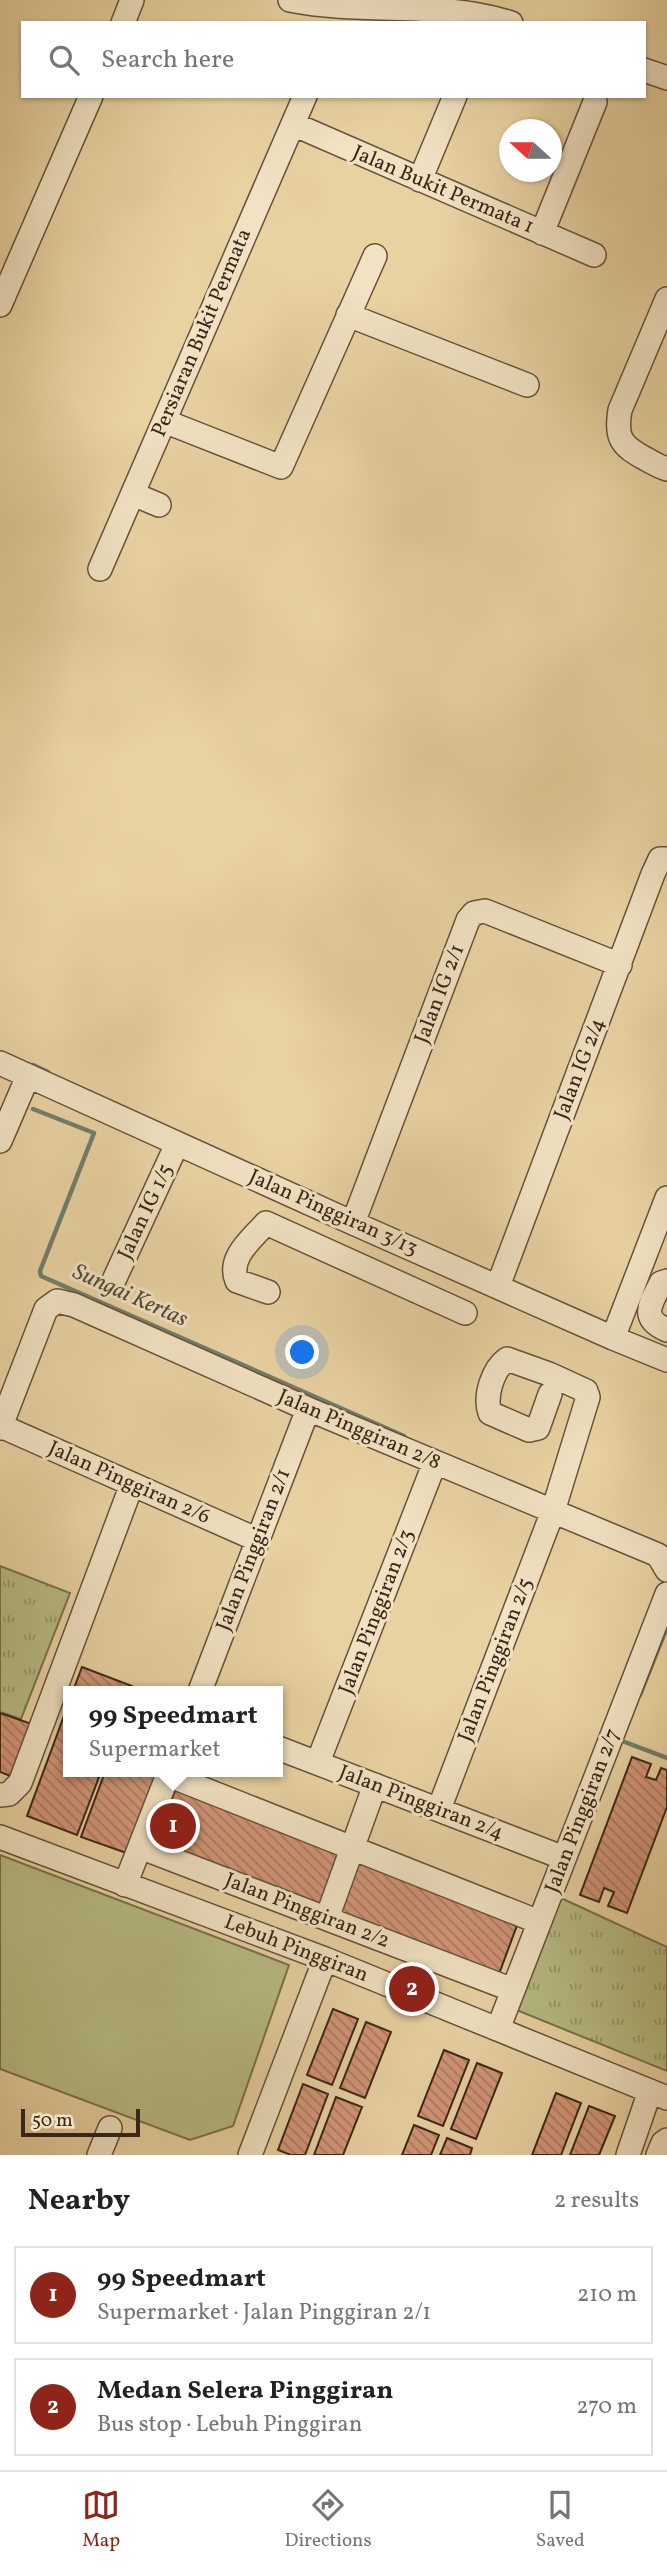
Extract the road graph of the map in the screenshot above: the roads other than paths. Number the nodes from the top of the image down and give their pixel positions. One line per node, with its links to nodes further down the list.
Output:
1 (132, 0): 5 (street)
2 (306, 1): 4 (street)
3 (452, 4): 4 (street); 6 (street)
4 (340, 15)
5 (124, 21)
6 (504, 21)
7 (646, 71): 8 (street)
8 (667, 78)
9 (90, 98): 19 (street)
10 (304, 98): 13 (street, Persiaran Bukit Permata)
11 (454, 98): 14 (street)
12 (595, 102): 15 (street)
13 (293, 124): 14 (street, Jalan Bukit Permata 1); 22 (street, Persiaran Bukit Permata)
14 (420, 180): 15 (street, Jalan Bukit Permata 1)
15 (542, 233): 16 (street, Jalan Bukit Permata 1)
16 (594, 255)
17 (375, 256): 20 (street)
18 (667, 299): 23 (street)
19 (0, 305)
20 (348, 315): 21 (street); 22 (street)
21 (527, 385)
22 (164, 421): 24 (street, Persiaran Bukit Permata)
23 (665, 464)
24 (132, 494): 25 (street); 26 (street, Persiaran Bukit Permata)
25 (159, 505)
26 (100, 569)
27 (667, 859): 28 (street, Jalan IG 2/4)
28 (620, 965): 36 (street, Jalan IG 2/1); 39 (street, Jalan IG 2/4)
29 (0, 1063): 30 (street, Jalan Pinggiran 3/13)
30 (28, 1076): 31 (street); 32 (street, Jalan Pinggiran 3/13)
31 (0, 1141)
32 (177, 1143): 33 (street, Jalan Pinggiran 3/13); 37 (street, Jalan IG 1/5)
33 (281, 1191): 35 (street); 36 (street, Jalan Pinggiran 3/13)
34 (667, 1198): 43 (street)
35 (266, 1223): 40 (street); 41 (street)
36 (353, 1223): 39 (street, Jalan Pinggiran 3/13)
37 (114, 1280)
38 (667, 1281): 42 (street)
39 (498, 1286): 43 (street, Jalan Pinggiran 3/13)
40 (268, 1292)
41 (465, 1314)
42 (667, 1330)
43 (613, 1338): 44 (street, Jalan Pinggiran 3/13)
44 (667, 1360)
45 (550, 1394): 50 (street, Jalan Pinggiran 2/5)
46 (309, 1409): 47 (street, Jalan Pinggiran 2/8); 48 (street, Jalan Pinggiran 2/8); 51 (street, Jalan Pinggiran 2/1)
47 (0, 1427): 49 (street, Jalan Pinggiran 2/6)
48 (435, 1462): 50 (street, Jalan Pinggiran 2/8); 56 (street, Jalan Pinggiran 2/3)
49 (132, 1484): 51 (street, Jalan Pinggiran 2/6); 60 (street)
50 (553, 1511): 52 (street, Jalan Pinggiran 2/8); 61 (street, Jalan Pinggiran 2/5)
51 (258, 1540): 54 (street, Jalan Pinggiran 2/1)
52 (667, 1570)
53 (667, 1594): 65 (street, Jalan Pinggiran 2/7)
54 (202, 1686)
55 (283, 1750): 56 (street, Jalan Pinggiran 2/4)
56 (318, 1762): 59 (street, Jalan Pinggiran 2/4)
57 (167, 1777): 63 (street)
58 (179, 1777): 64 (street)
59 (375, 1785): 61 (street, Jalan Pinggiran 2/4); 64 (street)
60 (0, 1795)
61 (439, 1809): 65 (street, Jalan Pinggiran 2/4)
62 (0, 1838): 66 (street, Lebuh Pinggiran)
63 (141, 1847): 66 (street); 67 (street, Jalan Pinggiran 2/2)
64 (352, 1849): 67 (street); 68 (street)
65 (564, 1858): 68 (street, Jalan Pinggiran 2/7)
66 (125, 1885): 69 (street, Lebuh Pinggiran)
67 (327, 1919): 70 (street, Jalan Pinggiran 2/2)
68 (540, 1922): 70 (street, Jalan Pinggiran 2/7)
69 (325, 1959): 71 (street, Lebuh Pinggiran); 76 (street)
70 (513, 1990): 71 (street, Jalan Pinggiran 2/7)
71 (498, 2029): 72 (street, Lebuh Pinggiran)
72 (658, 2095): 77 (street)
73 (110, 2128): 75 (street)
74 (667, 2140): 78 (street)
75 (99, 2155)
76 (250, 2155)
77 (628, 2155)
78 (658, 2155)

